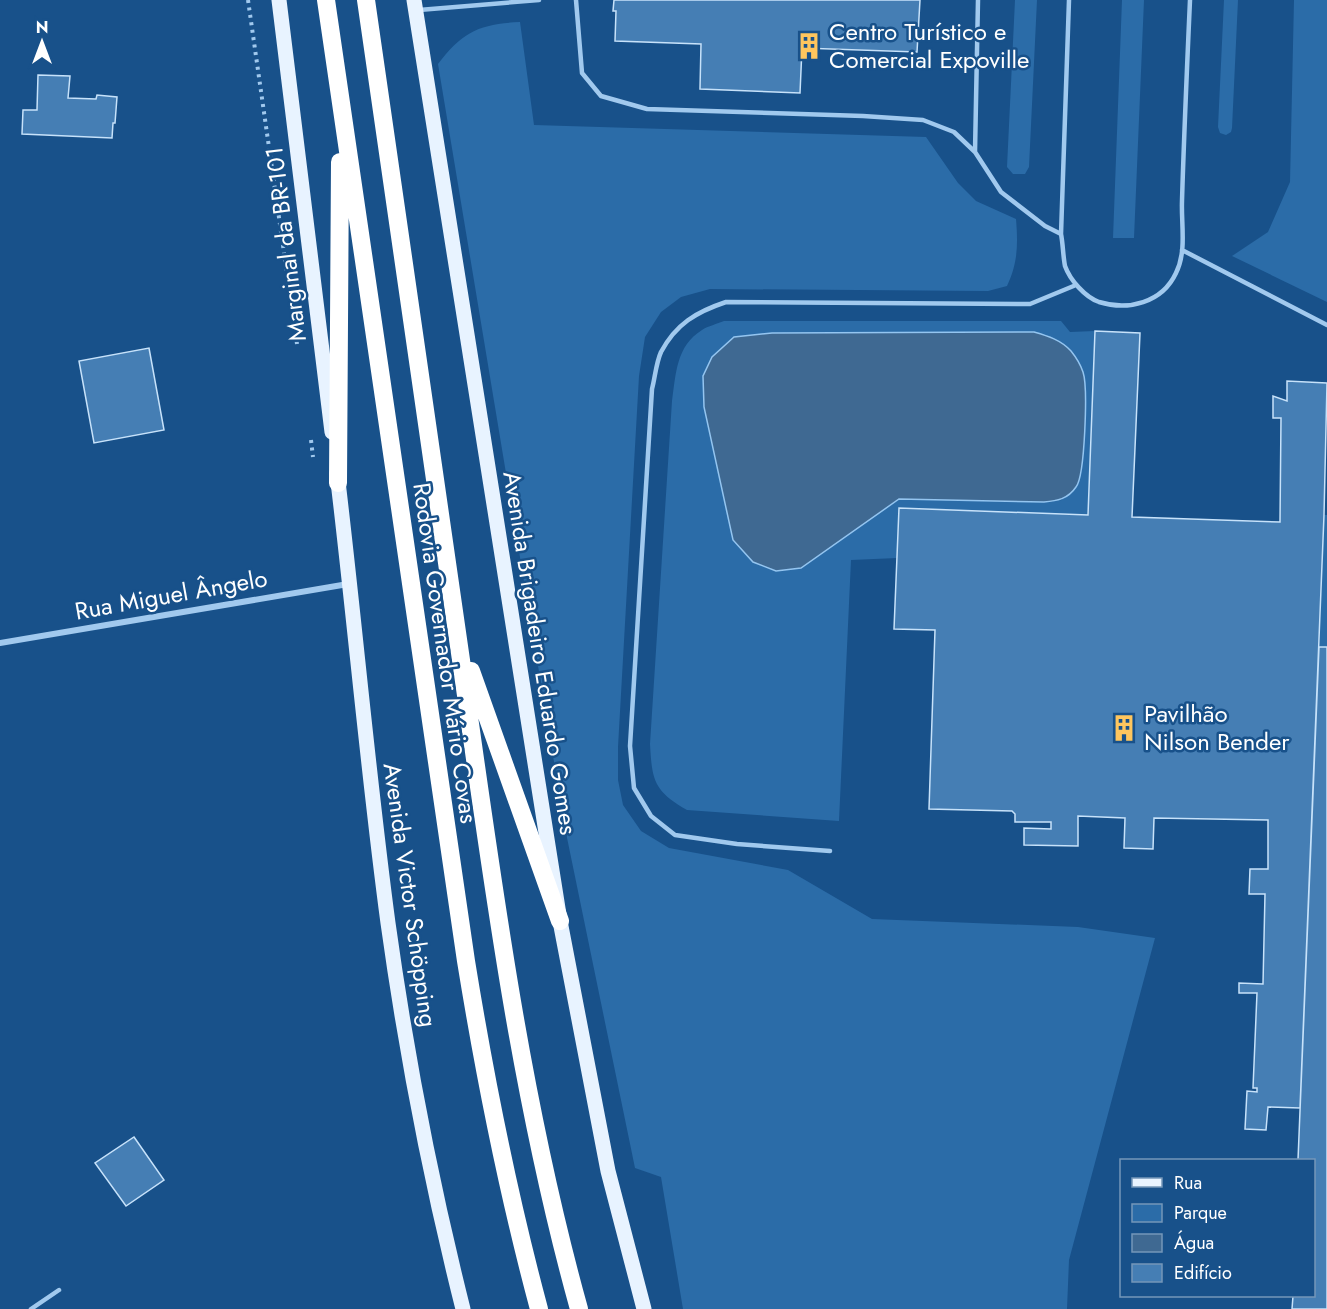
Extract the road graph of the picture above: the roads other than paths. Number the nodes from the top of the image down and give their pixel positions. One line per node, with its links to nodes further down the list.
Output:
1 (279, 0): 16 (main road, Marginal da BR-101)
2 (326, 0): 10 (highway, Rodovia Governador Mário Covas)
3 (366, 0): 18 (highway, Rodovia Governador Mário Covas)
4 (539, 0): 9 (lane)
5 (576, 0): 11 (lane)
6 (978, 0): 11 (lane)
7 (1069, 0): 12 (lane)
8 (1190, 0): 13 (lane)
9 (415, 5): 21 (main road, Avenida Brigadeiro Eduardo Gomes)
10 (340, 103): 16 (highway); 25 (highway, Rodovia Governador Mário Covas)
11 (975, 152): 12 (lane)
12 (1061, 234): 14 (lane)
13 (1182, 250): 14 (lane); 15 (lane)
14 (1076, 285): 20 (lane)
15 (1327, 325)
16 (338, 483): 17 (main road, Avenida Victor Schöpping)
17 (349, 584): 19 (street, Rua Miguel Ângelo); 24 (main road, Avenida Victor Schöpping)
18 (457, 630): 21 (highway); 26 (highway, Rodovia Governador Mário Covas)
19 (0, 643)
20 (830, 851)
21 (560, 921): 27 (main road, Avenida Brigadeiro Eduardo Gomes)
22 (59, 1290): 23 (lane)
23 (31, 1309)
24 (463, 1309)
25 (539, 1309)
26 (579, 1309)
27 (644, 1309)

